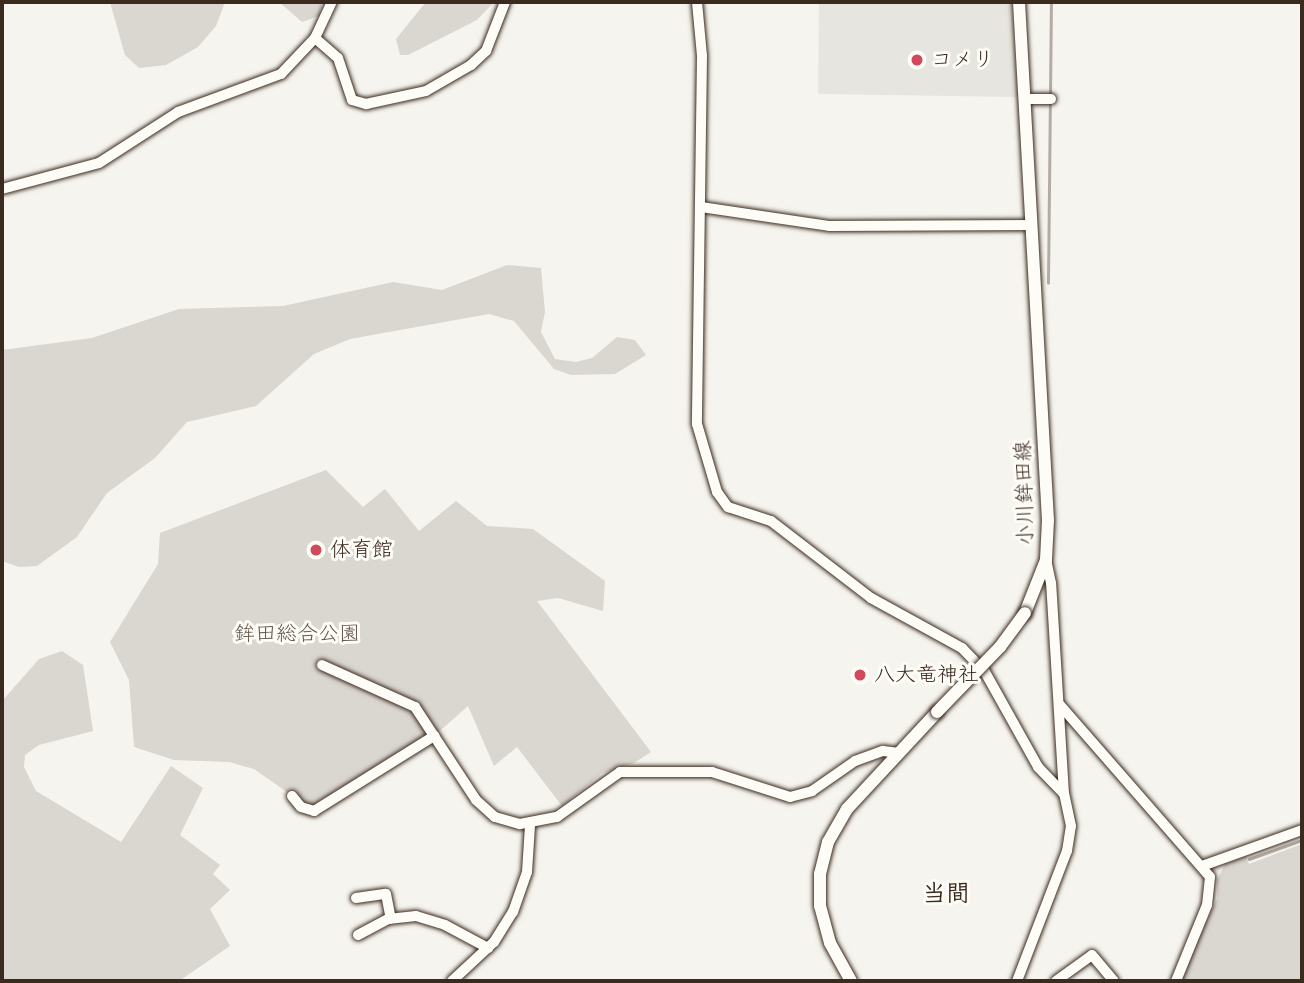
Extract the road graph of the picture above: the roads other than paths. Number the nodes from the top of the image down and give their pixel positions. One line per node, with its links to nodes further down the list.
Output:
1 (332, 2): 5 (street)
2 (505, 2): 5 (street)
3 (697, 2): 9 (street)
4 (1019, 2): 6 (main road, 小川鉾田線)
5 (315, 38): 8 (street)
6 (1025, 99): 7 (street); 10 (main road, 小川鉾田線)
7 (1049, 99)
8 (2, 189)
9 (701, 207): 10 (street); 16 (street)
10 (1032, 225): 11 (main road, 小川鉾田線)
11 (1046, 560): 13 (street); 15 (main road, 小川鉾田線, bridge)
12 (322, 665): 14 (street)
13 (1060, 705): 16 (street); 20 (street)
14 (434, 736): 17 (street); 18 (street)
15 (899, 753): 18 (street); 26 (main road, 小川鉾田線)
16 (1064, 794): 27 (street)
17 (292, 796)
18 (530, 825): 24 (street)
19 (1302, 830): 20 (street)
20 (1202, 866): 30 (street)
21 (356, 898): 22 (street)
22 (391, 919): 23 (street); 24 (street)
23 (358, 935)
24 (488, 948): 25 (street)
25 (452, 981)
26 (851, 981)
27 (1017, 981)
28 (1056, 981): 29 (street)
29 (1114, 981)
30 (1176, 981)

